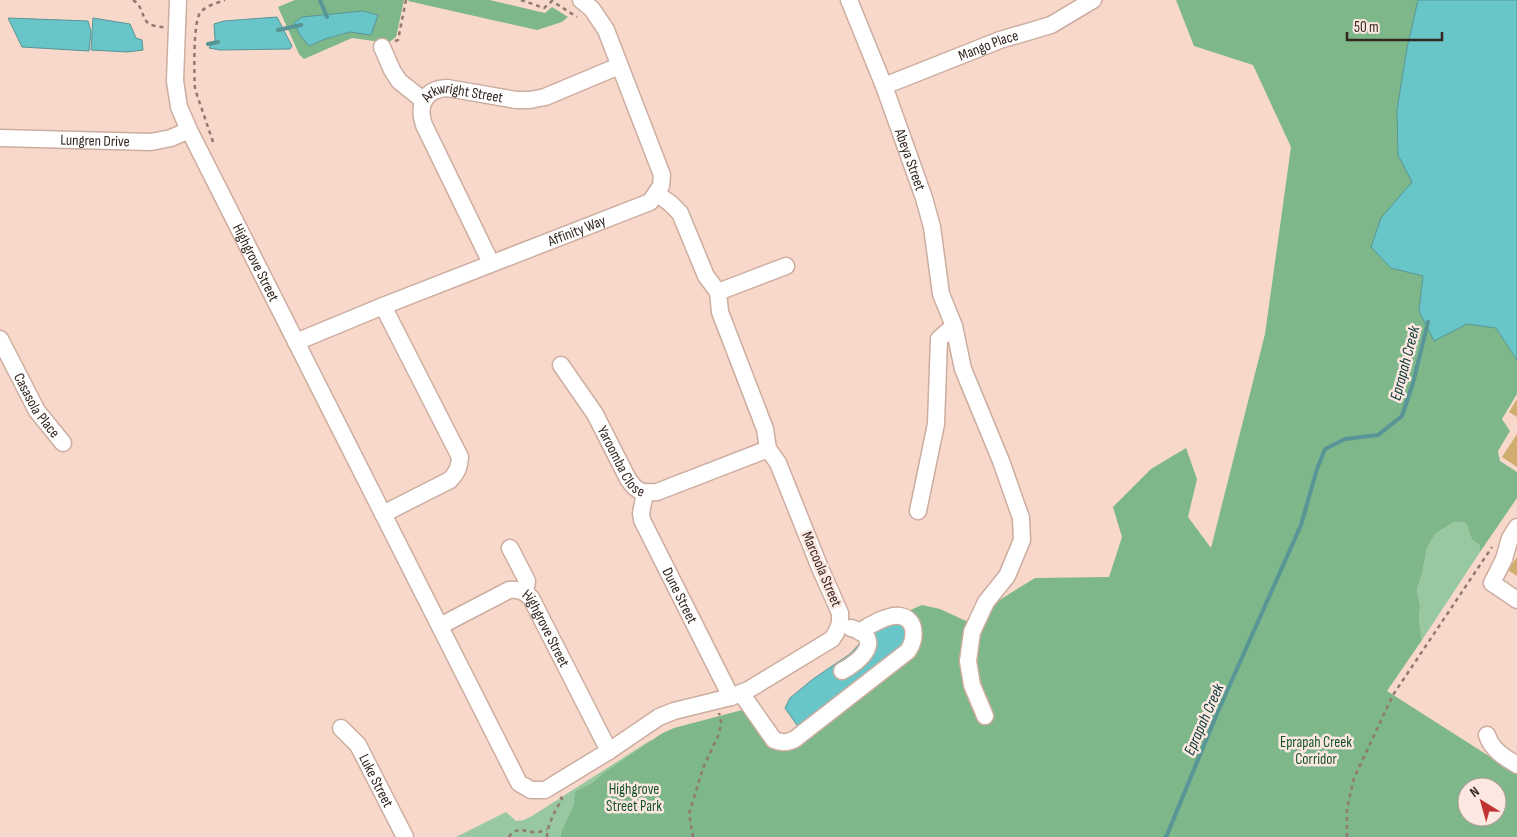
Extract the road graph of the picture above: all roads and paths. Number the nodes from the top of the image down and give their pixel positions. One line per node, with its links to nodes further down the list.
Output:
1 (133, 0): 9 (path)
2 (178, 0): 9 (street, Highgrove Street)
3 (224, 0): 16 (path)
4 (406, 0): 10 (path)
5 (522, 0): 8 (path)
6 (848, 0): 12 (street, Abeya Street)
7 (1093, 0): 12 (street, Mango Place)
8 (585, 2): 11 (street)
9 (177, 27): 14 (street, Highgrove Street)
10 (382, 47): 13 (street)
11 (619, 66): 13 (street, Arkwright Street); 17 (street)
12 (884, 86): 22 (street, Abeya Street)
13 (424, 101): 18 (street, Arkwright Street)
14 (188, 130): 15 (street, Lungren Drive); 24 (street, Highgrove Street)
15 (0, 138)
16 (213, 145)
17 (657, 194): 18 (street, Affinity Way); 20 (street, Marcoola Street)
18 (491, 263): 21 (street, Affinity Way)
19 (786, 266): 20 (street)
20 (718, 292): 27 (street, Marcoola Street)
21 (383, 306): 24 (street, Affinity Way); 30 (street)
22 (954, 326): 29 (street); 41 (street, Abeya Street)
23 (0, 339): 26 (street, Casasola Place)
24 (296, 342): 30 (street, Highgrove Street)
25 (561, 365): 28 (street, Yaroomba Close)
26 (63, 443)
27 (768, 449): 28 (street, Yaroomba Close); 37 (street, Marcoola Street)
28 (645, 493): 40 (street, Dune Street)
29 (918, 511)
30 (382, 514): 36 (street, Highgrove Street)
31 (1517, 527): 32 (street)
32 (1507, 546): 35 (street); 53 (path)
33 (510, 548): 34 (street)
34 (525, 592): 36 (street, Highgrove Street); 44 (street, Highgrove Street)
35 (1517, 600)
36 (440, 626): 47 (street, Highgrove Street)
37 (839, 626): 38 (street); 40 (street, Marcoola Street)
38 (860, 632): 39 (street); 40 (street, Dune Street)
39 (842, 671)
40 (732, 700): 44 (street, Marcoola Street); 52 (path)
41 (984, 716)
42 (341, 728): 49 (street, Luke Street)
43 (1487, 735): 45 (street)
44 (609, 751): 46 (street, Marcoola Street)
45 (1517, 765)
46 (553, 785): 47 (street, Marcoola Street); 48 (path)
47 (532, 790)
48 (548, 830): 50 (path); 51 (path)
49 (405, 837)
50 (508, 837)
51 (547, 837)
52 (693, 837)
53 (1348, 837)

